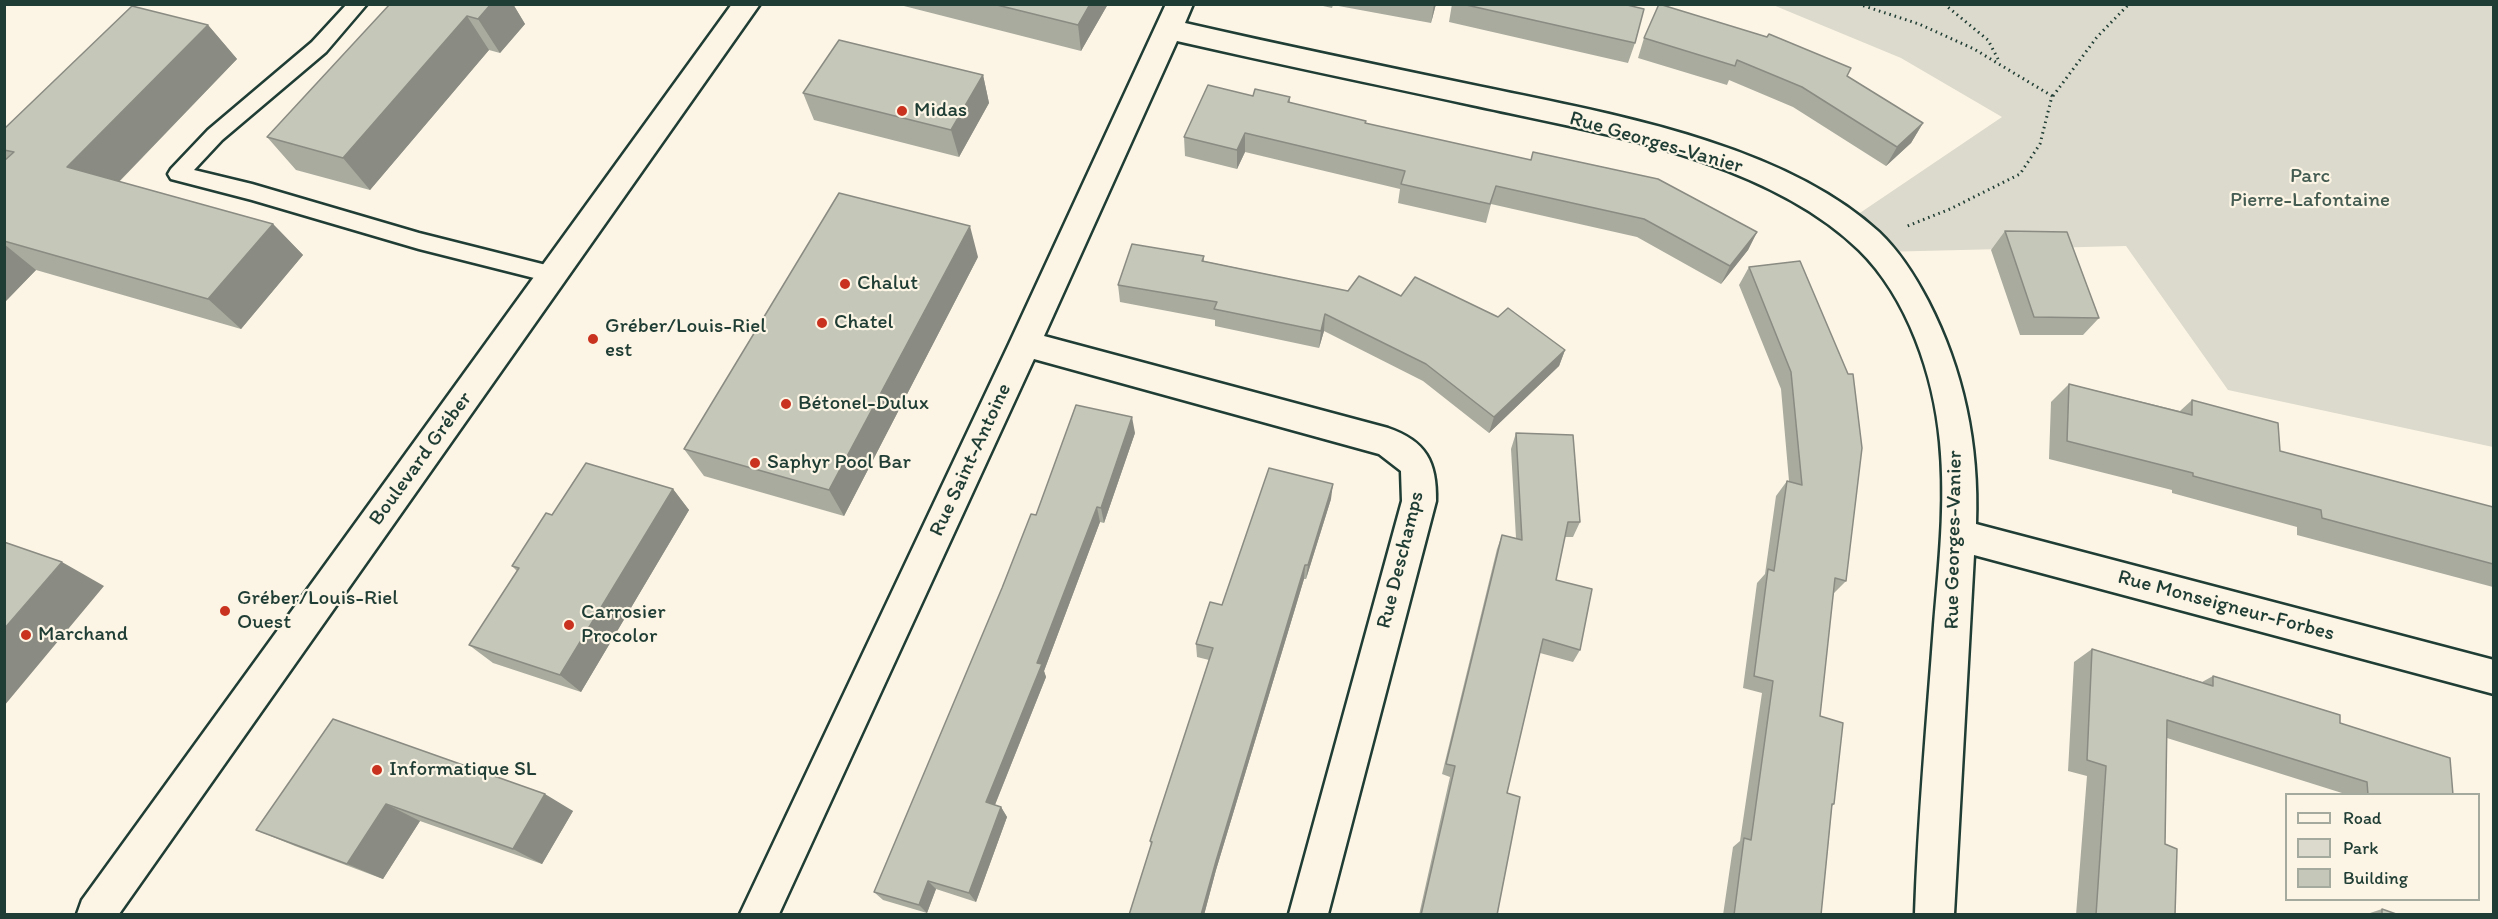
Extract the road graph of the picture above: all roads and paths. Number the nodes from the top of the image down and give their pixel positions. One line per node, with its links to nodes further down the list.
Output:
1 (358, 4): 10 (lane)
2 (747, 4): 10 (street, Boulevard Gréber)
3 (1858, 4): 7 (path)
4 (1944, 4): 7 (path)
5 (2129, 4): 8 (path)
6 (1174, 17): 9 (street, Rue Georges-Vanier); 11 (street, Rue Saint-Antoine)
7 (2000, 63): 8 (path)
8 (2052, 96): 9 (path)
9 (1869, 240): 12 (street, Rue Georges-Vanier)
10 (554, 275): 14 (street, Boulevard Gréber)
11 (1025, 344): 15 (street, Rue Saint-Antoine); 16 (street, Rue Deschamps)
12 (1958, 535): 13 (street, Rue Monseigneur-Forbes); 17 (street, Rue Georges-Vanier)
13 (2493, 677)
14 (96, 915)
15 (759, 915)
16 (1309, 915)
17 (1934, 915)

